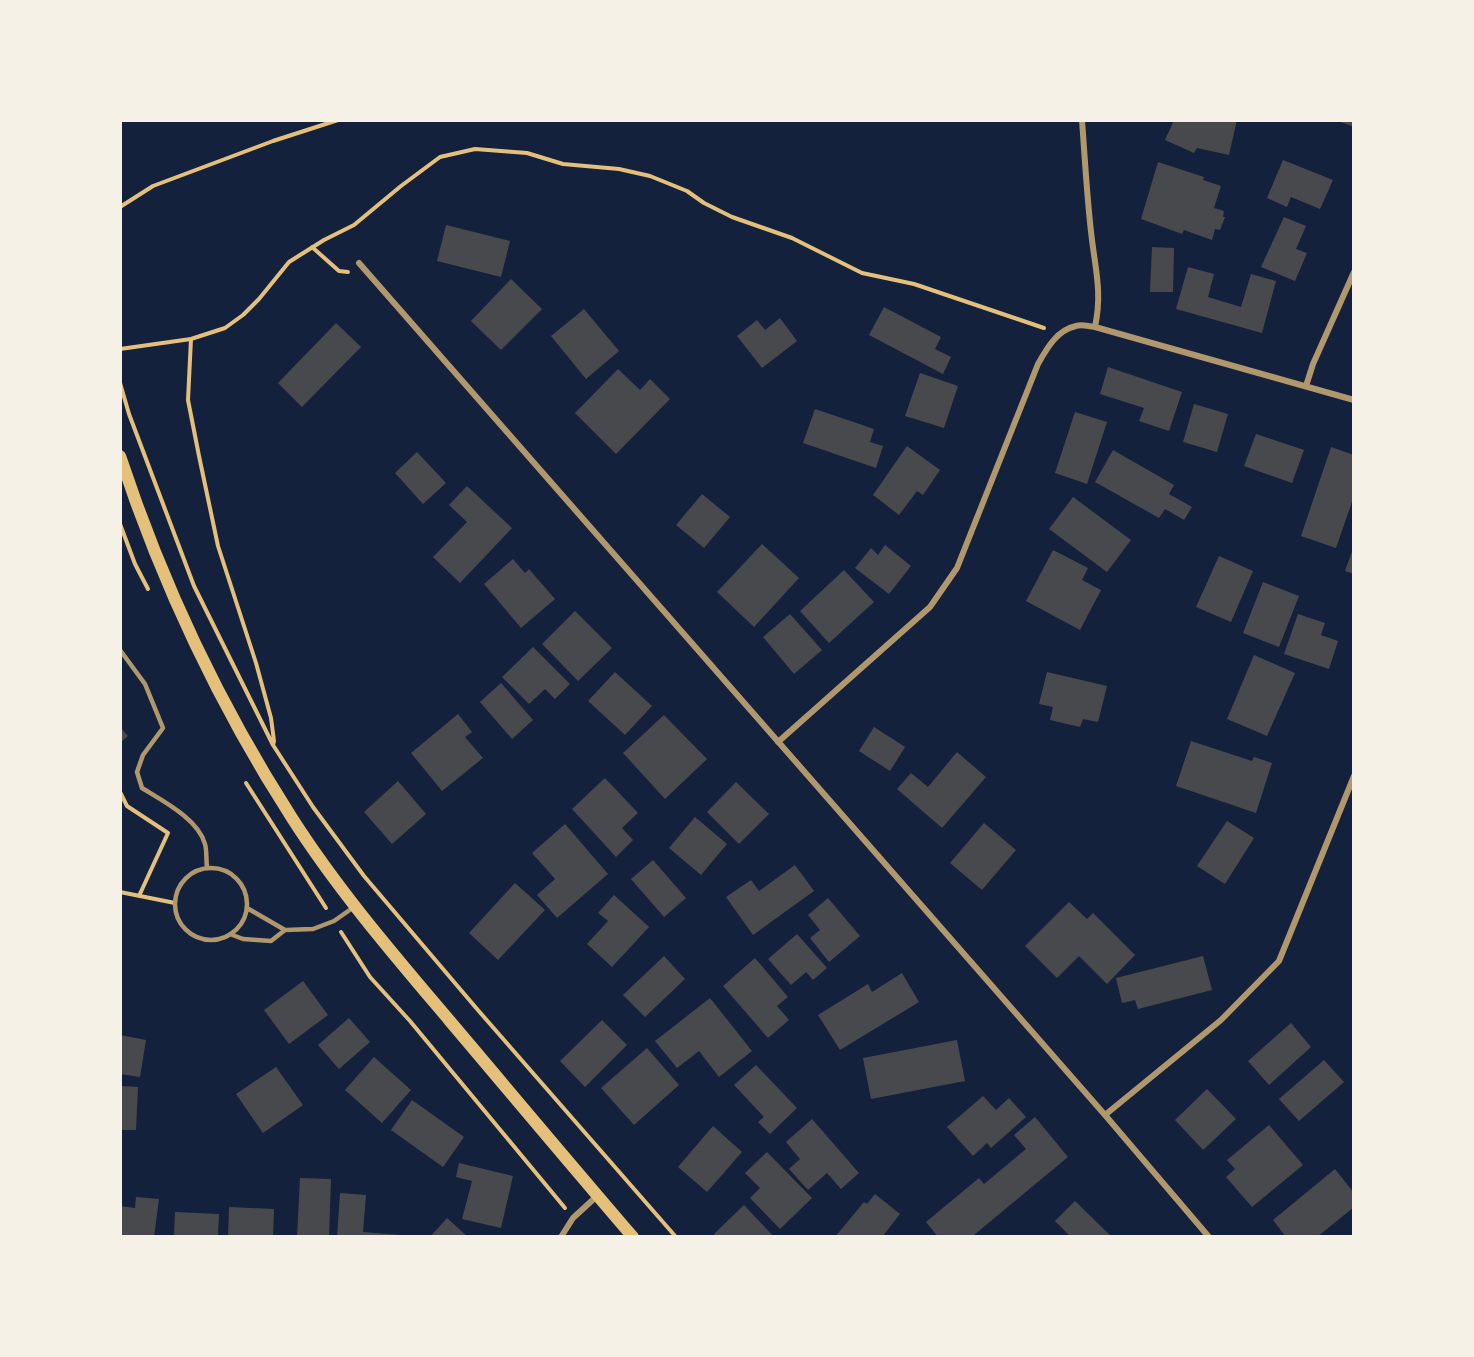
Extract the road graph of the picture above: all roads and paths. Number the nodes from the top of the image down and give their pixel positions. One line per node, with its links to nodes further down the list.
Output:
1 (338, 120): 3 (path)
2 (1082, 120): 7 (street)
3 (120, 207)
4 (312, 247): 5 (path); 8 (path); 9 (path)
5 (358, 263): 16 (street)
6 (1354, 272): 12 (street)
7 (1095, 327): 8 (street); 12 (street)
8 (1059, 334): 16 (street)
9 (191, 339): 10 (path); 17 (path)
10 (120, 349)
11 (120, 383): 17 (path)
12 (1306, 386): 13 (street)
13 (1354, 400)
14 (120, 456): 24 (main road)
15 (120, 650): 20 (lane)
16 (778, 742): 29 (street)
17 (273, 745): 34 (path)
18 (1354, 776): 29 (street)
19 (120, 792): 22 (path)
20 (207, 868): 23 (lane); 25 (lane)
21 (120, 892): 22 (path)
22 (139, 896): 23 (path)
23 (175, 903): 28 (lane)
24 (354, 907): 26 (lane); 30 (main road)
25 (247, 908): 27 (lane); 28 (lane)
26 (334, 921): 27 (lane); 31 (path)
27 (285, 930): 28 (lane)
28 (230, 934)
29 (1105, 1115): 35 (street)
30 (597, 1196): 31 (street); 33 (main road)
31 (573, 1218): 32 (street)
32 (561, 1237)
33 (633, 1237)
34 (676, 1237)
35 (1209, 1237)

